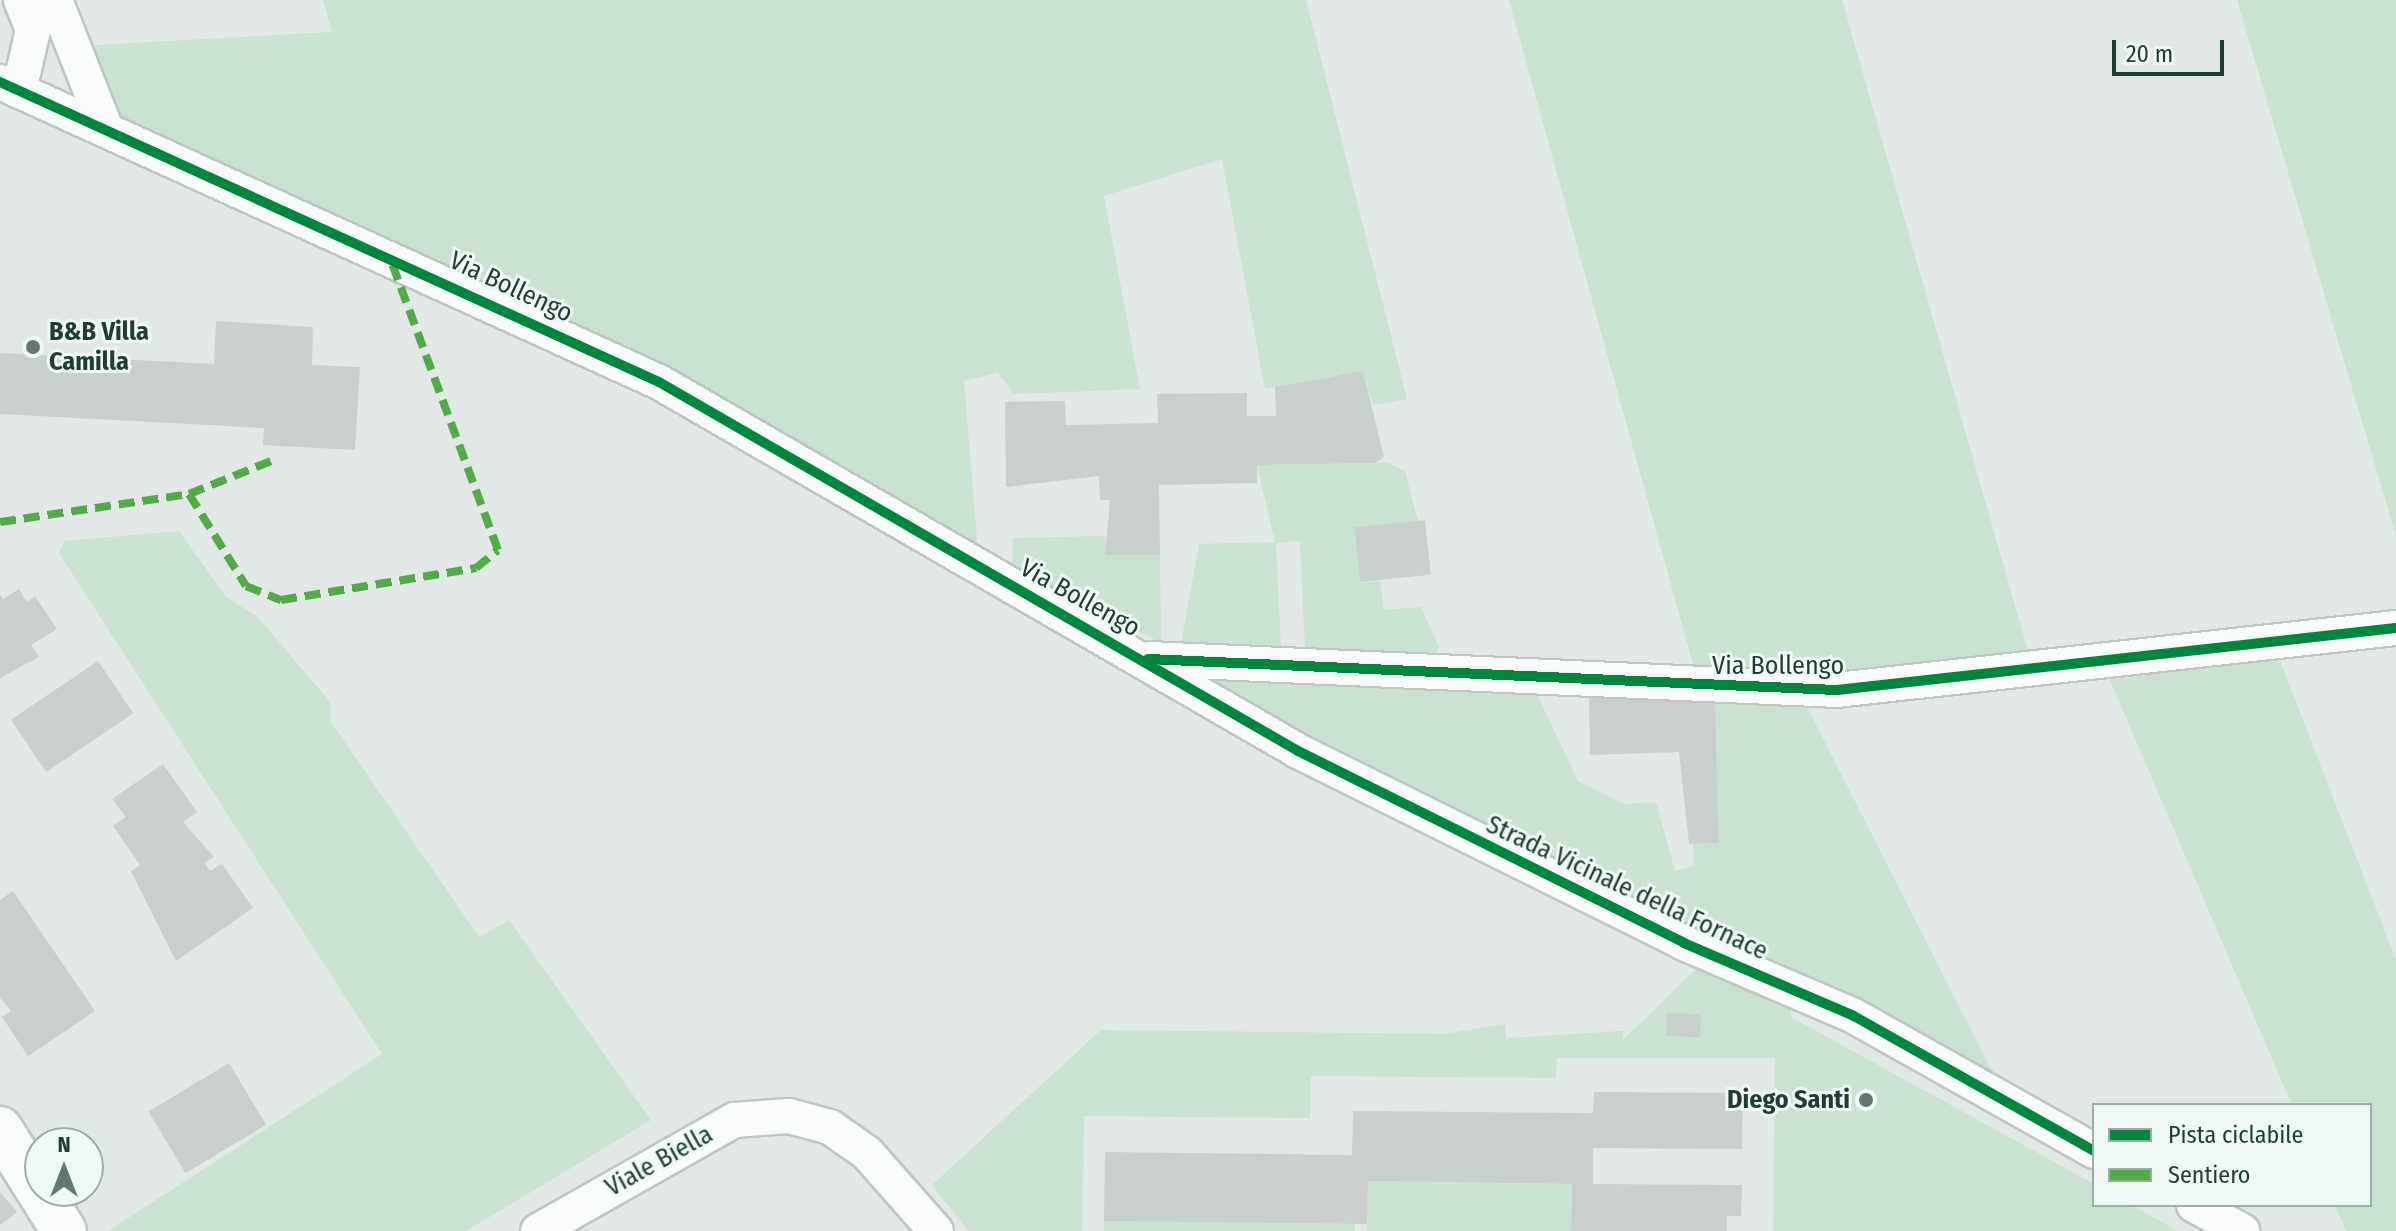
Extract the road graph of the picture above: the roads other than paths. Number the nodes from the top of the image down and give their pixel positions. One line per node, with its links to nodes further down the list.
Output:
1 (21, 0): 3 (street)
2 (55, 0): 4 (street)
3 (10, 86): 4 (street, Via Bollengo)
4 (105, 127): 6 (street, Via Bollengo)
5 (2396, 628): 6 (street, Via Bollengo)
6 (1144, 658): 8 (street, Strada Vicinale della Fornace)
7 (0, 1129): 10 (main road)
8 (2092, 1150)
9 (2198, 1207): 13 (street)
10 (64, 1231)
11 (538, 1231): 12 (street, Viale Biella)
12 (936, 1231)
13 (2242, 1231)

